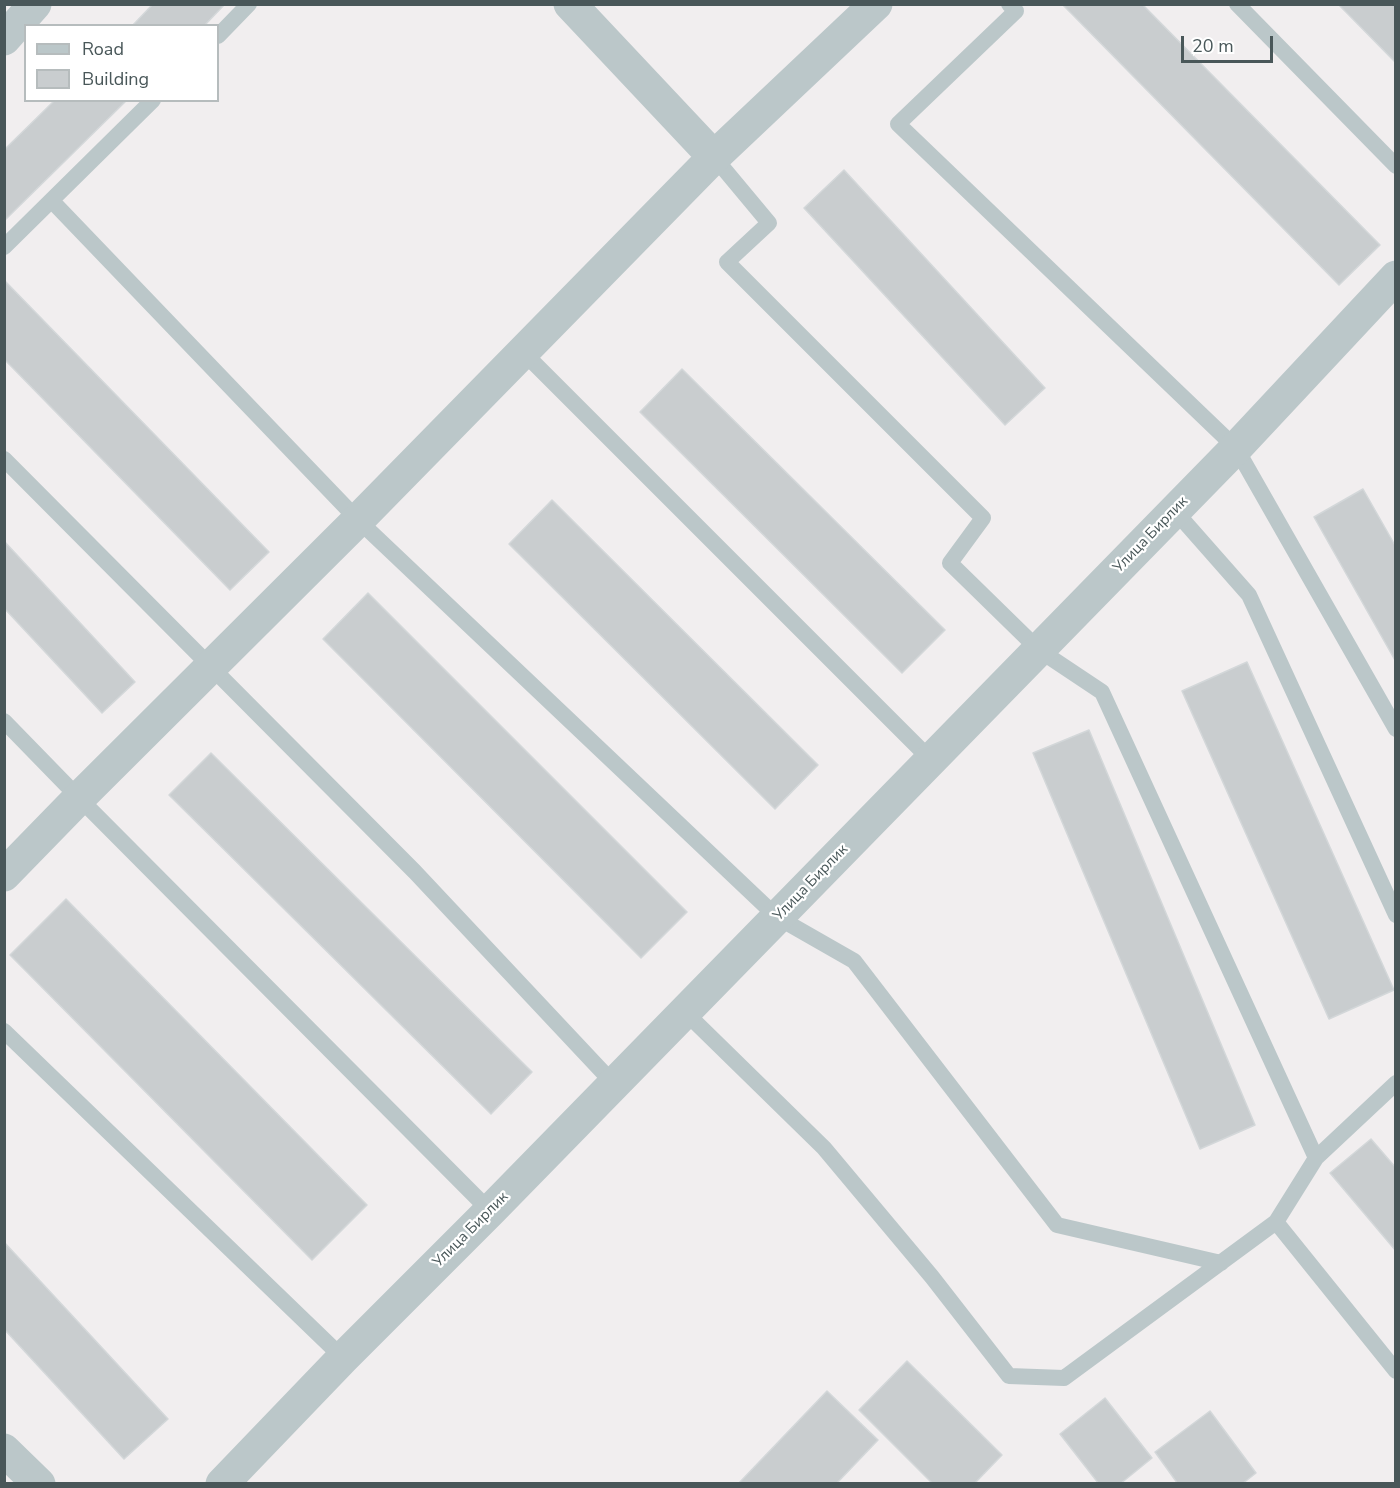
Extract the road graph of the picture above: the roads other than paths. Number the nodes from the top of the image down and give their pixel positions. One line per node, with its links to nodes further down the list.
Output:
1 (35, 4): 7 (street)
2 (249, 4): 8 (lane)
3 (570, 4): 10 (street)
4 (876, 4): 10 (street)
5 (1009, 4): 16 (lane)
6 (1237, 4): 11 (lane)
7 (7, 32)
8 (219, 35)
9 (151, 102): 12 (lane)
10 (714, 157): 15 (street); 20 (lane)
11 (1395, 166)
12 (52, 201): 13 (lane); 19 (lane)
13 (4, 247)
14 (1395, 277): 16 (street, Улица Бирлик)
15 (523, 352): 19 (street); 24 (lane)
16 (1236, 448): 18 (street, Улица Бирлик); 23 (lane)
17 (4, 459): 21 (lane)
18 (1175, 511): 20 (street, Улица Бирлик); 27 (lane)
19 (358, 520): 21 (street); 28 (lane)
20 (1039, 650): 24 (street, Улица Бирлик); 33 (lane)
21 (211, 666): 25 (street); 32 (lane)
22 (4, 721): 25 (lane)
23 (1395, 729)
24 (931, 760): 28 (street, Улица Бирлик)
25 (79, 798): 26 (street); 34 (lane)
26 (4, 875)
27 (1395, 915)
28 (777, 917): 29 (street, Улица Бирлик); 36 (lane)
29 (685, 1012): 32 (street, Улица Бирлик); 36 (lane)
30 (4, 1031): 37 (lane)
31 (1395, 1083): 33 (lane)
32 (614, 1084): 34 (street, Улица Бирлик)
33 (1316, 1158): 35 (lane)
34 (490, 1211): 37 (street, Улица Бирлик)
35 (1276, 1222): 36 (lane); 38 (lane)
36 (1221, 1263)
37 (343, 1358): 41 (street, Улица Бирлик)
38 (1395, 1371)
39 (4, 1450): 40 (street)
40 (39, 1484)
41 (222, 1484)

